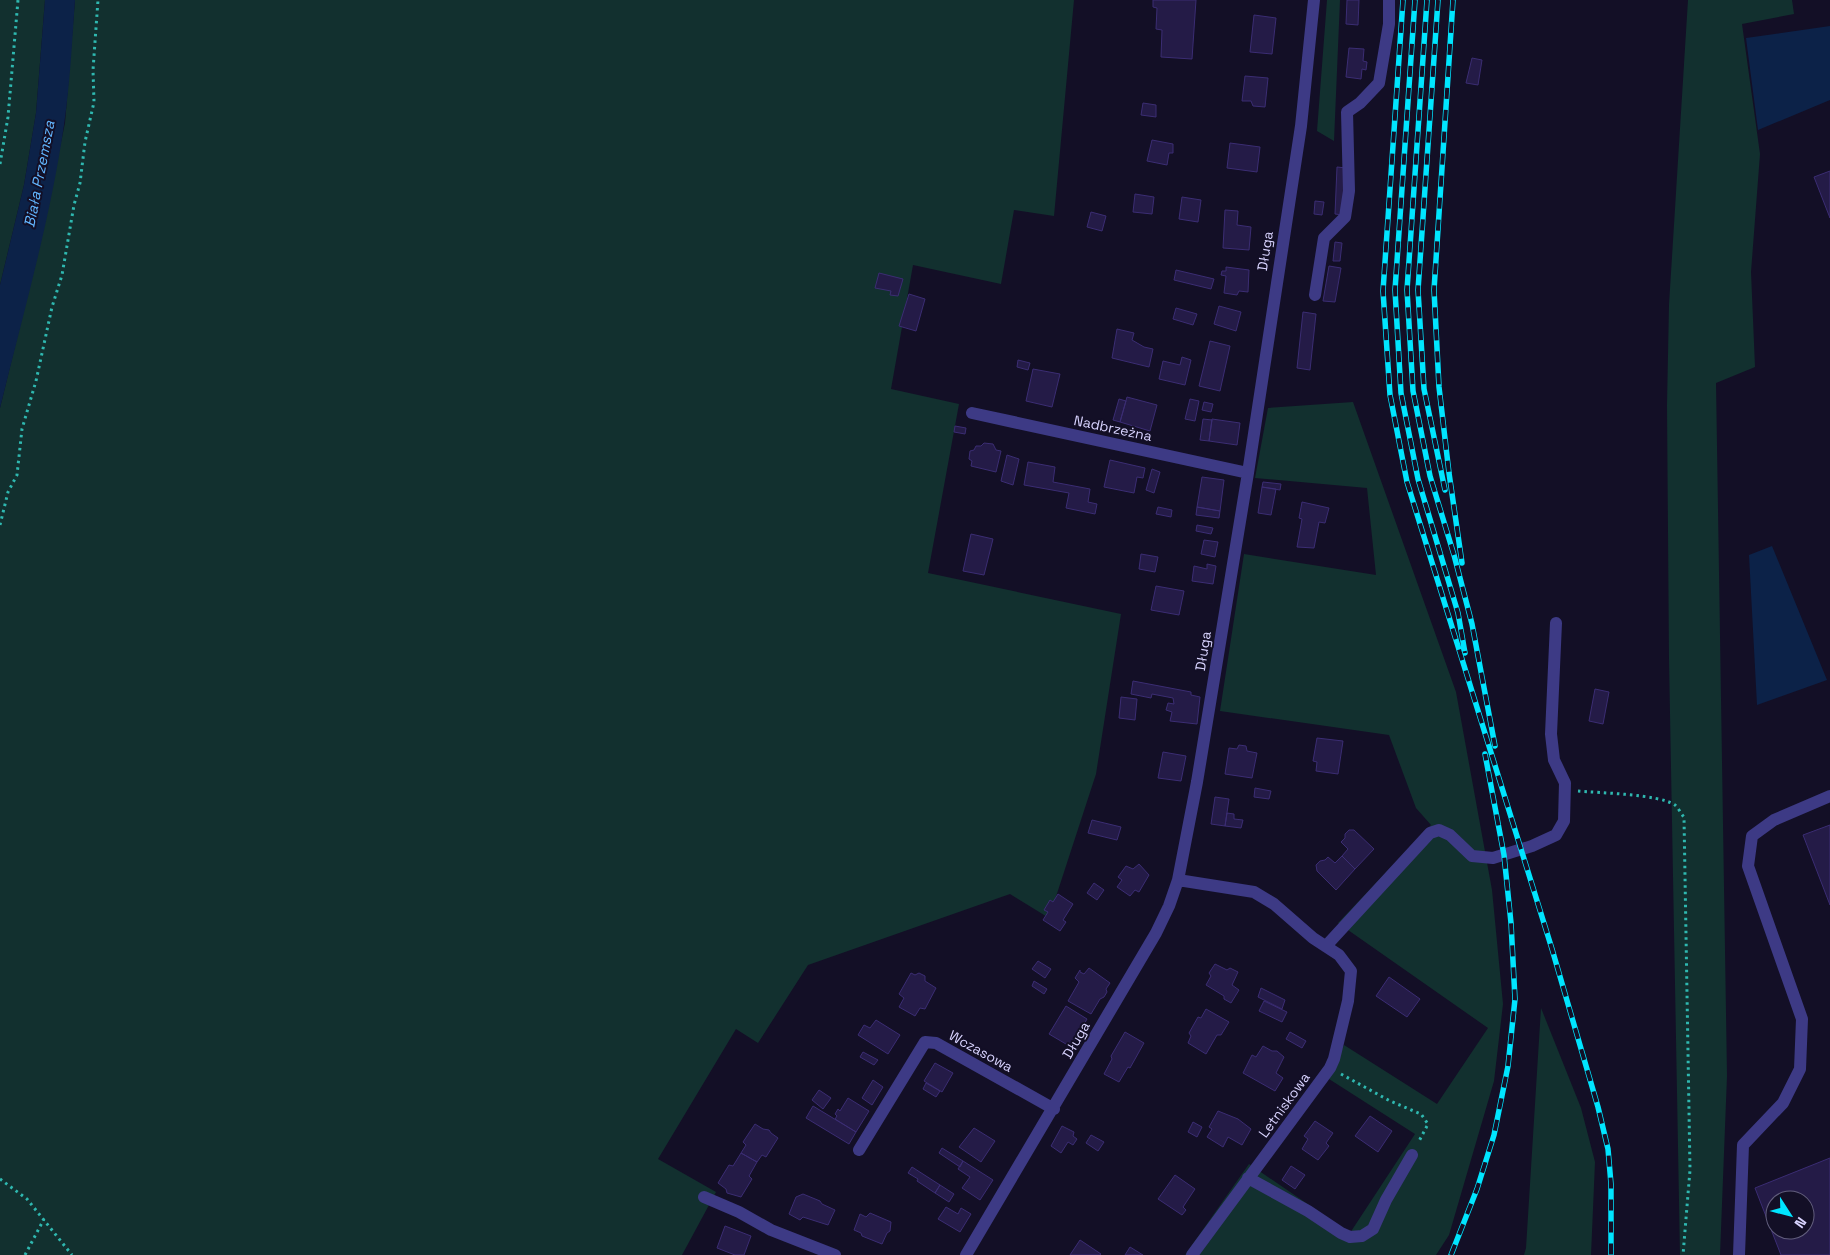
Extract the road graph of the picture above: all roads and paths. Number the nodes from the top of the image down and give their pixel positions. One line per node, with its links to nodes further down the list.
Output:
1 (18, 0): 5 (path)
2 (98, 0): 9 (path)
3 (1314, 0): 8 (street, Długa)
4 (1390, 0): 6 (street)
5 (0, 164)
6 (1315, 295)
7 (972, 413): 8 (street, Nadbrzeżna)
8 (1248, 473): 13 (street, Długa)
9 (0, 525)
10 (1556, 622): 11 (street)
11 (1564, 790): 14 (street); 28 (path)
12 (1830, 796): 29 (street)
13 (1178, 880): 14 (street); 16 (street, Długa)
14 (1326, 946): 15 (street, Letniskowa)
15 (1330, 1068): 18 (path); 19 (street, Letniskowa)
16 (1054, 1109): 17 (street, Wczasowa); 26 (street, Długa)
17 (859, 1150)
18 (1412, 1155): 19 (street)
19 (1248, 1178): 27 (street, Letniskowa)
20 (0, 1179): 22 (path)
21 (704, 1197): 25 (street)
22 (44, 1219): 23 (path); 24 (path)
23 (25, 1255)
24 (72, 1255)
25 (835, 1255)
26 (966, 1255)
27 (1192, 1255)
28 (1683, 1255)
29 (1739, 1255)

